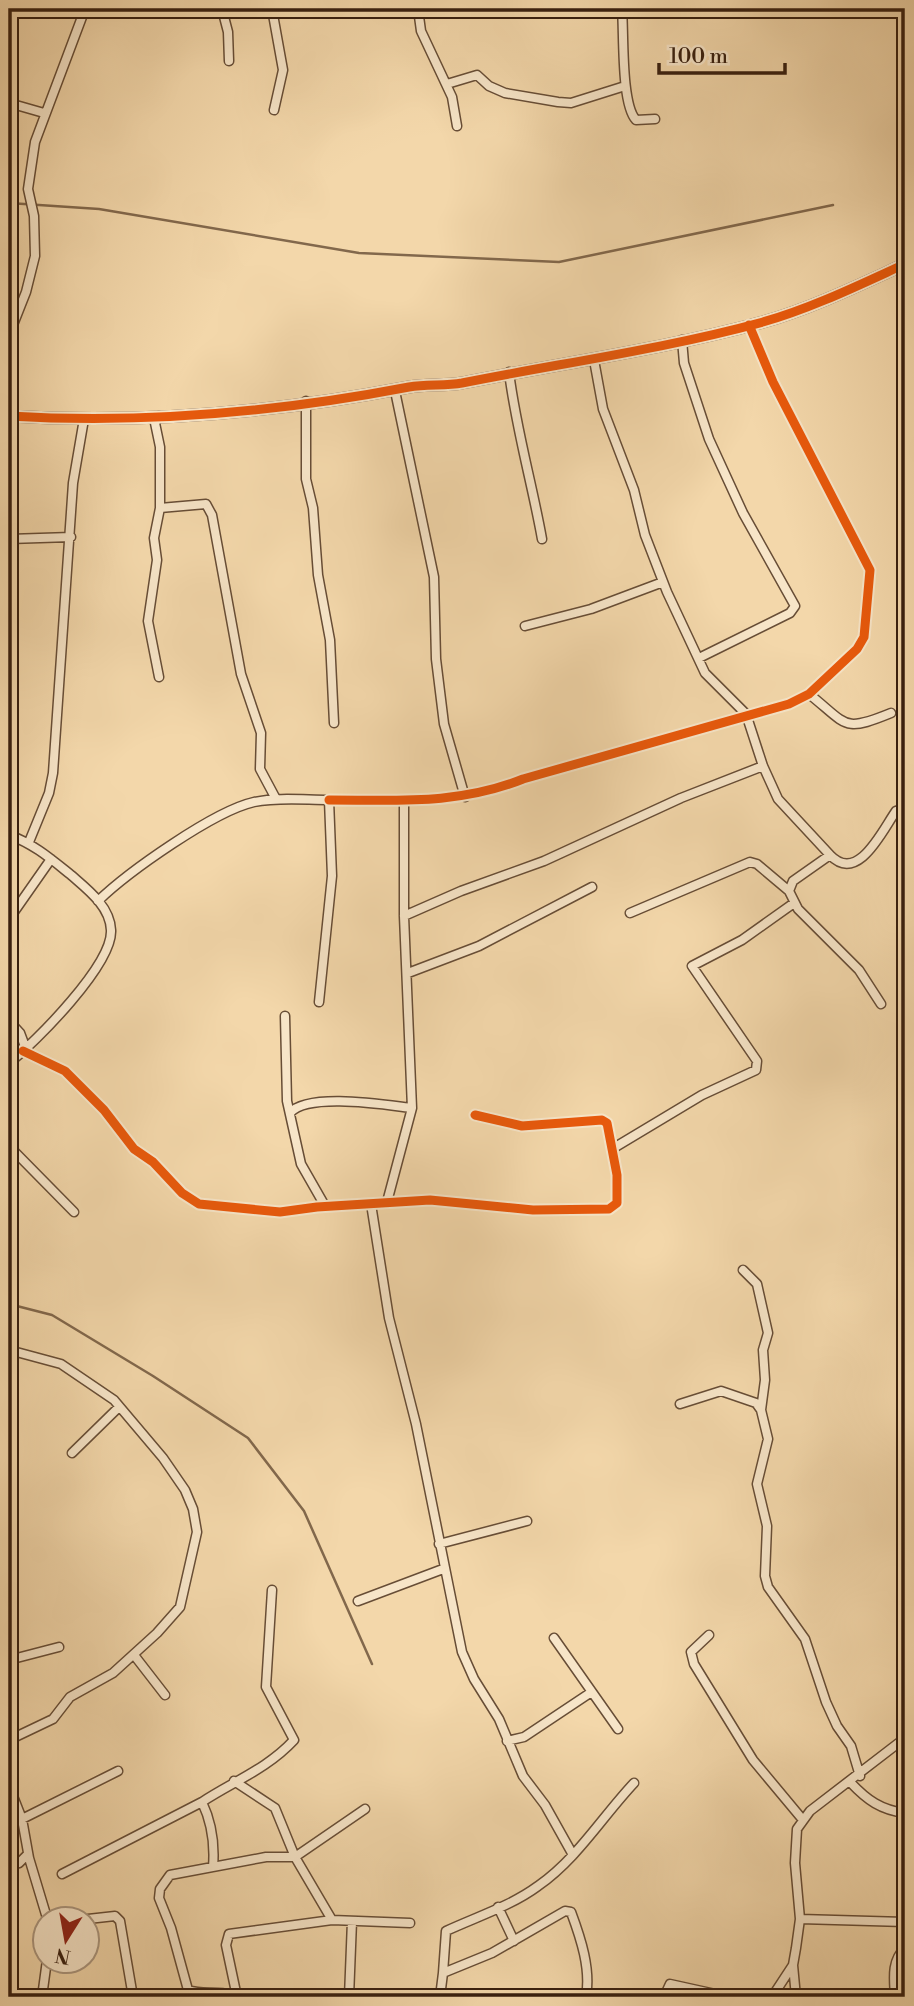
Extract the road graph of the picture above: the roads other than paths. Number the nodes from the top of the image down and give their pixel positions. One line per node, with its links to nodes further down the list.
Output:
1 (85, 9): 11 (street)
2 (222, 9): 6 (street)
3 (272, 9): 10 (street)
4 (418, 9): 7 (street)
5 (622, 9): 8 (street)
6 (229, 61)
7 (447, 84): 8 (street); 13 (street)
8 (625, 86): 12 (street)
9 (9, 103): 11 (street)
10 (274, 110)
11 (44, 113): 16 (street)
12 (655, 118)
13 (457, 126)
14 (905, 264): 15 (street)
15 (749, 325): 17 (street); 33 (street)
16 (9, 335)
17 (682, 340): 18 (street); 31 (street)
18 (594, 360): 19 (street); 29 (street)
19 (509, 372): 20 (street); 27 (street)
20 (395, 391): 21 (street); 38 (street)
21 (306, 401): 23 (street); 36 (street)
22 (9, 416): 24 (street)
23 (159, 416): 24 (street); 25 (street)
24 (84, 419): 26 (street)
25 (160, 508): 32 (street); 39 (street)
26 (71, 537): 28 (street); 44 (street)
27 (542, 539)
28 (9, 540)
29 (663, 582): 30 (street); 31 (street)
30 (525, 626)
31 (699, 659): 35 (street)
32 (159, 677)
33 (809, 694): 34 (street); 35 (street)
34 (891, 713)
35 (747, 714): 37 (street); 38 (street)
36 (334, 723)
37 (763, 766): 45 (street); 52 (street)
38 (465, 797): 41 (street)
39 (276, 800): 40 (street); 49 (street)
40 (329, 800): 41 (street); 55 (street)
41 (404, 800): 52 (street)
42 (905, 808): 45 (street)
43 (9, 835): 44 (street)
44 (29, 842): 46 (street)
45 (830, 855): 48 (street)
46 (51, 859): 49 (street); 53 (street)
47 (592, 887): 54 (street)
48 (789, 891): 50 (street); 51 (street)
49 (99, 901): 59 (street)
50 (794, 903): 56 (street); 65 (street)
51 (630, 913)
52 (404, 916): 54 (street)
53 (9, 919)
54 (408, 973): 61 (street)
55 (319, 1002)
56 (881, 1004)
57 (285, 1016): 62 (street)
58 (9, 1021): 59 (street)
59 (25, 1050): 60 (street); 68 (street)
60 (9, 1063)
61 (412, 1108): 62 (street); 66 (street)
62 (290, 1114): 68 (street)
63 (475, 1115): 65 (street)
64 (9, 1146): 69 (street)
65 (612, 1149): 66 (street)
66 (387, 1202): 67 (street)
67 (371, 1204): 68 (street); 77 (street)
68 (325, 1206)
69 (74, 1212)
70 (743, 1270): 74 (street)
71 (9, 1350): 73 (street)
72 (680, 1404): 74 (street)
73 (119, 1407): 75 (street); 84 (street)
74 (761, 1410): 93 (street)
75 (72, 1453)
76 (527, 1521): 77 (street)
77 (439, 1544): 78 (street)
78 (443, 1569): 80 (street); 91 (street)
79 (272, 1590): 94 (street)
80 (358, 1601)
81 (709, 1635): 102 (street)
82 (554, 1638): 86 (street)
83 (59, 1647): 85 (street)
84 (134, 1655): 87 (street); 90 (street)
85 (9, 1661)
86 (590, 1693): 88 (street); 91 (street)
87 (165, 1695)
88 (618, 1729)
89 (905, 1738): 93 (street)
90 (9, 1740)
91 (507, 1741): 104 (street)
92 (118, 1771): 101 (street)
93 (860, 1776): 96 (street)
94 (234, 1780): 98 (street); 105 (street)
95 (634, 1783): 104 (street)
96 (851, 1783): 100 (street); 102 (street)
97 (9, 1786): 101 (street)
98 (202, 1802): 107 (street); 108 (street)
99 (365, 1809): 105 (street)
100 (905, 1814)
101 (22, 1819): 103 (street)
102 (803, 1820): 112 (street)
103 (28, 1854): 106 (street); 109 (street)
104 (573, 1855): 110 (street)
105 (295, 1857): 107 (street); 113 (street)
106 (9, 1865)
107 (213, 1867): 124 (street)
108 (62, 1874)
109 (43, 1904)
110 (499, 1907): 117 (street); 120 (street)
111 (102, 1917): 123 (street)
112 (800, 1919): 115 (street); 119 (street)
113 (332, 1920): 114 (street); 124 (street)
114 (352, 1921): 116 (street); 125 (street)
115 (905, 1922)
116 (410, 1923)
117 (514, 1941): 120 (street); 127 (street)
118 (905, 1948): 132 (street)
119 (793, 1965): 130 (street); 131 (street)
120 (443, 1973): 126 (street)
121 (45, 1974): 122 (street)
122 (42, 1997)
123 (133, 1997)
124 (236, 1997)
125 (349, 1997)
126 (440, 1997)
127 (586, 1997)
128 (664, 1997): 129 (street)
129 (729, 1997)
130 (772, 1997)
131 (796, 1997)
132 (895, 1997)

